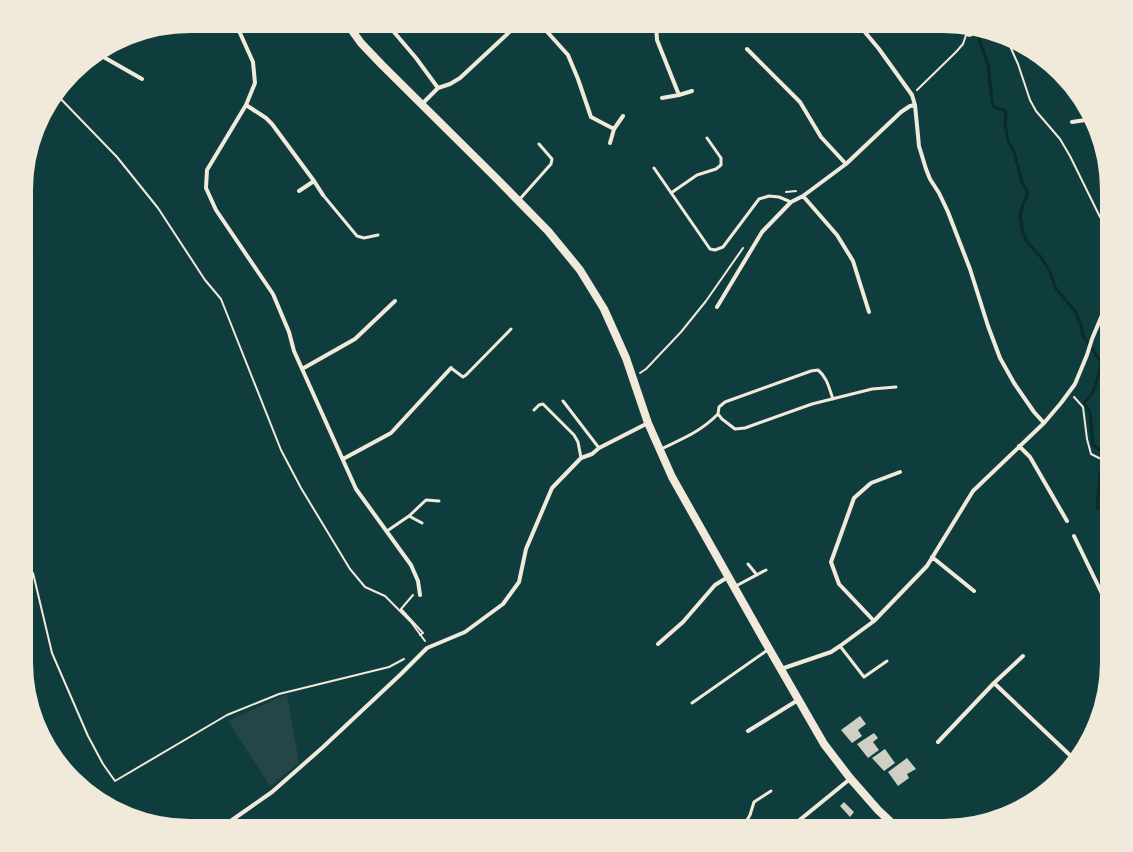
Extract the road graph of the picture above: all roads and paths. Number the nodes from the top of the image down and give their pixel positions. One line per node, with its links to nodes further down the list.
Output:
1 (239, 32): 17 (street)
2 (353, 32): 18 (main road)
3 (394, 32): 12 (street)
4 (509, 32): 12 (street)
5 (547, 32): 23 (street)
6 (656, 32): 14 (street)
7 (865, 32): 19 (street)
8 (1010, 47): 36 (path)
9 (747, 50): 27 (street)
10 (104, 57): 11 (street)
11 (142, 79)
12 (438, 88): 18 (street)
13 (692, 90): 14 (street)
14 (679, 95): 15 (street)
15 (662, 98)
16 (61, 99): 78 (path)
17 (246, 105): 29 (street); 44 (street)
18 (421, 105): 34 (main road)
19 (915, 105): 27 (street); 52 (street)
20 (623, 116): 23 (street)
21 (1085, 120): 22 (street)
22 (1072, 122)
23 (614, 129): 25 (street)
24 (707, 138): 31 (lane)
25 (610, 142)
26 (539, 144): 34 (lane)
27 (846, 164): 33 (street)
28 (654, 168): 31 (lane)
29 (314, 181): 30 (street); 32 (street)
30 (299, 191)
31 (671, 193): 35 (lane)
32 (323, 194): 37 (lane)
33 (803, 196): 35 (street); 40 (street)
34 (518, 201): 51 (main road)
35 (791, 202): 39 (street)
36 (1101, 218)
37 (378, 236)
38 (395, 301): 44 (street)
39 (716, 307)
40 (869, 312)
41 (1101, 318): 46 (street)
42 (510, 328): 43 (lane)
43 (451, 368): 57 (street)
44 (302, 369): 57 (street)
45 (896, 387): 47 (lane)
46 (1070, 391): 52 (street); 58 (path)
47 (833, 399): 50 (lane); 50 (lane)
48 (563, 401): 54 (lane)
49 (534, 410): 56 (lane)
50 (718, 414): 55 (lane)
51 (648, 423): 54 (street); 55 (main road)
52 (1044, 423): 53 (street)
53 (1019, 446): 62 (street); 66 (street)
54 (599, 448): 56 (street)
55 (660, 450): 71 (main road)
56 (581, 458): 81 (street)
57 (343, 459): 64 (street)
58 (1101, 459)
59 (900, 472): 77 (street)
60 (439, 501): 61 (lane)
61 (409, 516): 63 (lane); 64 (lane)
62 (1067, 521)
63 (422, 523)
64 (387, 531): 73 (street)
65 (1074, 536): 75 (street)
66 (932, 557): 74 (street); 77 (street)
67 (748, 564): 70 (lane)
68 (766, 570): 70 (lane)
69 (32, 572): 84 (path)
70 (757, 575): 72 (lane)
71 (728, 577): 72 (main road); 79 (street)
72 (734, 587): 82 (main road)
73 (419, 588): 76 (street); 78 (path)
74 (974, 591)
75 (1101, 592)
76 (420, 595)
77 (874, 621): 80 (street)
78 (420, 635): 81 (path)
79 (658, 644)
80 (840, 646): 85 (lane); 86 (street)
81 (429, 647): 95 (street)
82 (769, 649): 86 (main road); 89 (lane)
83 (1023, 656): 87 (street)
84 (408, 658)
85 (887, 661)
86 (780, 669): 88 (main road)
87 (994, 683): 91 (street); 92 (street)
88 (798, 700): 90 (street); 93 (main road)
89 (692, 703)
90 (748, 731)
91 (938, 742)
92 (1070, 756)
93 (850, 778): 97 (street); 98 (main road)
94 (771, 791): 96 (lane)
95 (232, 820)
96 (747, 820)
97 (799, 820)
98 (889, 820)

